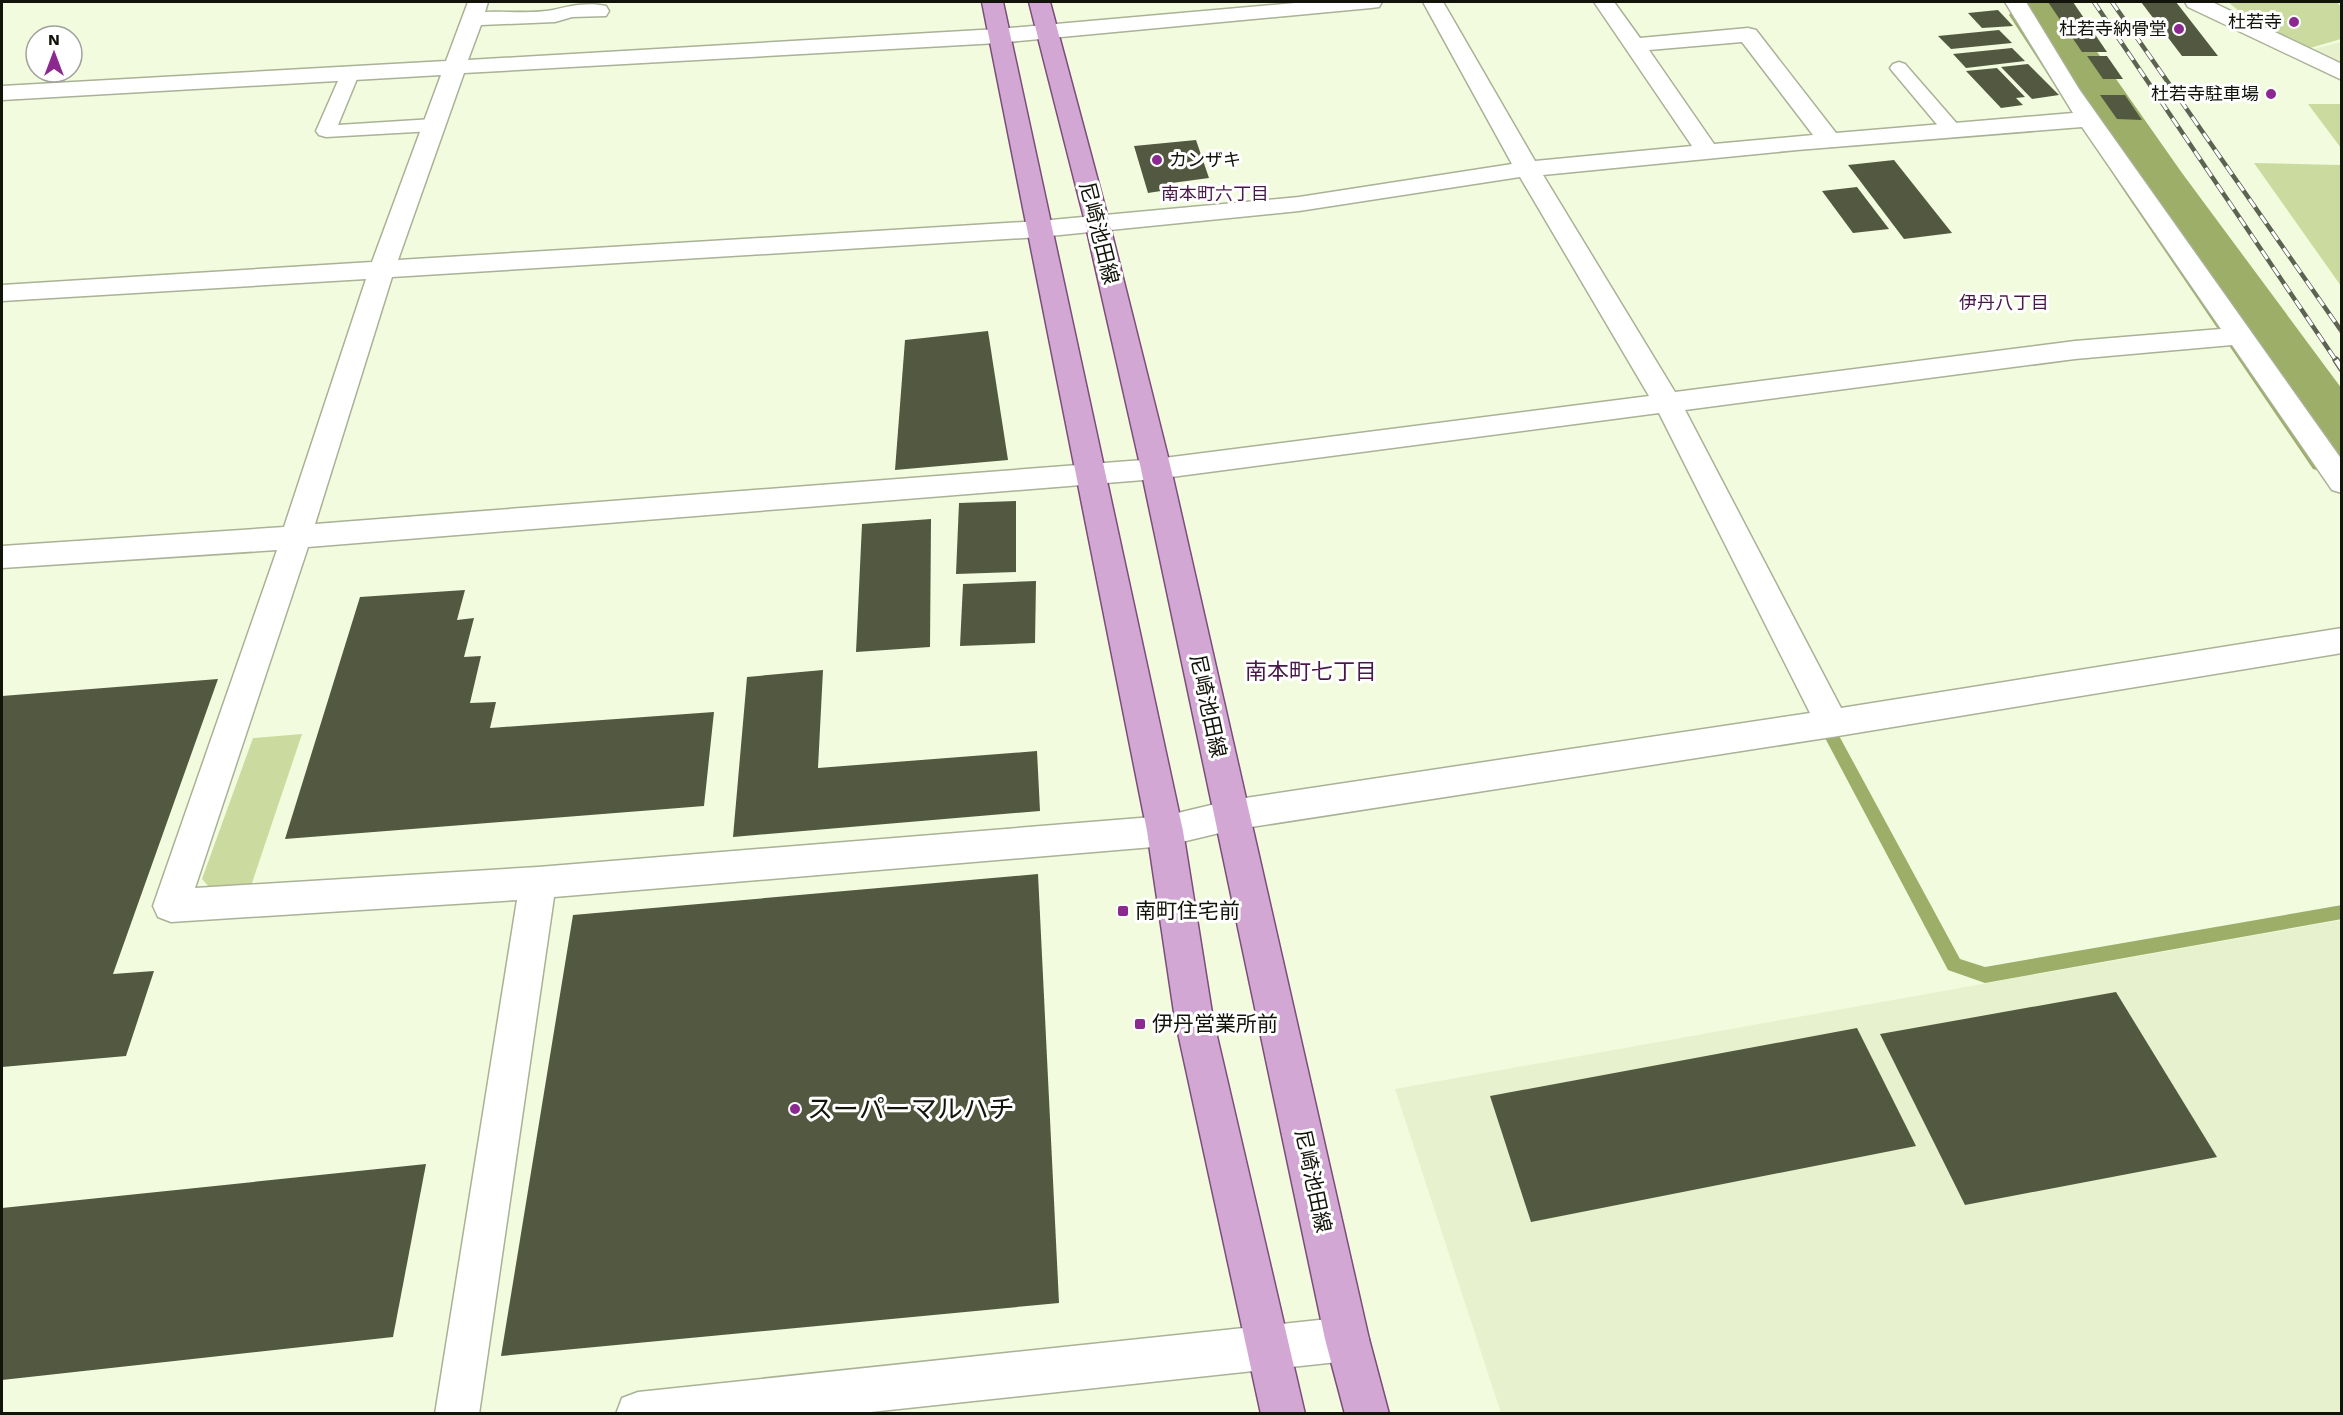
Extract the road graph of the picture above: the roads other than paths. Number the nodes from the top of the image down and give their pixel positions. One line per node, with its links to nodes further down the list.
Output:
1 (992, 2): 11 (main road)
2 (1039, 2): 10 (main road, 尼崎池田線)
3 (1371, 2): 10 (street)
4 (1433, 2): 23 (street)
5 (1604, 2): 12 (street)
6 (2016, 2): 18 (street)
7 (2196, 2): 15 (street)
8 (475, 10): 9 (street); 13 (street)
9 (598, 11)
10 (1048, 32): 11 (street); 24 (main road, 尼崎池田線)
11 (998, 36): 13 (street); 25 (main road)
12 (1634, 45): 21 (street); 22 (street)
13 (454, 68): 16 (street); 19 (street)
14 (1899, 68): 20 (lane)
15 (2342, 73)
16 (350, 74): 17 (street); 19 (lane)
17 (2, 93)
18 (2088, 119): 20 (street); 28 (street)
19 (434, 125): 26 (street)
20 (1952, 130): 21 (street)
21 (1829, 140): 22 (street)
22 (1708, 152): 23 (street)
23 (1527, 169): 24 (street); 29 (street)
24 (1097, 222): 25 (street); 30 (main road, 尼崎池田線)
25 (1040, 229): 26 (street); 31 (main road)
26 (382, 269): 27 (street); 33 (street)
27 (2, 293)
28 (2239, 336): 29 (street); 32 (street)
29 (1667, 402): 30 (street); 36 (street)
30 (1156, 469): 31 (street); 37 (main road, 尼崎池田線)
31 (1091, 474): 33 (street); 38 (main road)
32 (2342, 483)
33 (296, 537): 34 (street); 39 (street)
34 (2, 557)
35 (2342, 640): 36 (street)
36 (1832, 723): 37 (street)
37 (1232, 815): 38 (street); 40 (main road, 尼崎池田線)
38 (1165, 831): 39 (street); 41 (main road)
39 (538, 883): 42 (street)
40 (1347, 1339): 41 (street); 45 (main road, 尼崎池田線)
41 (1269, 1348): 43 (street); 44 (main road)
42 (457, 1413)
43 (638, 1413)
44 (1283, 1413)
45 (1367, 1413)

